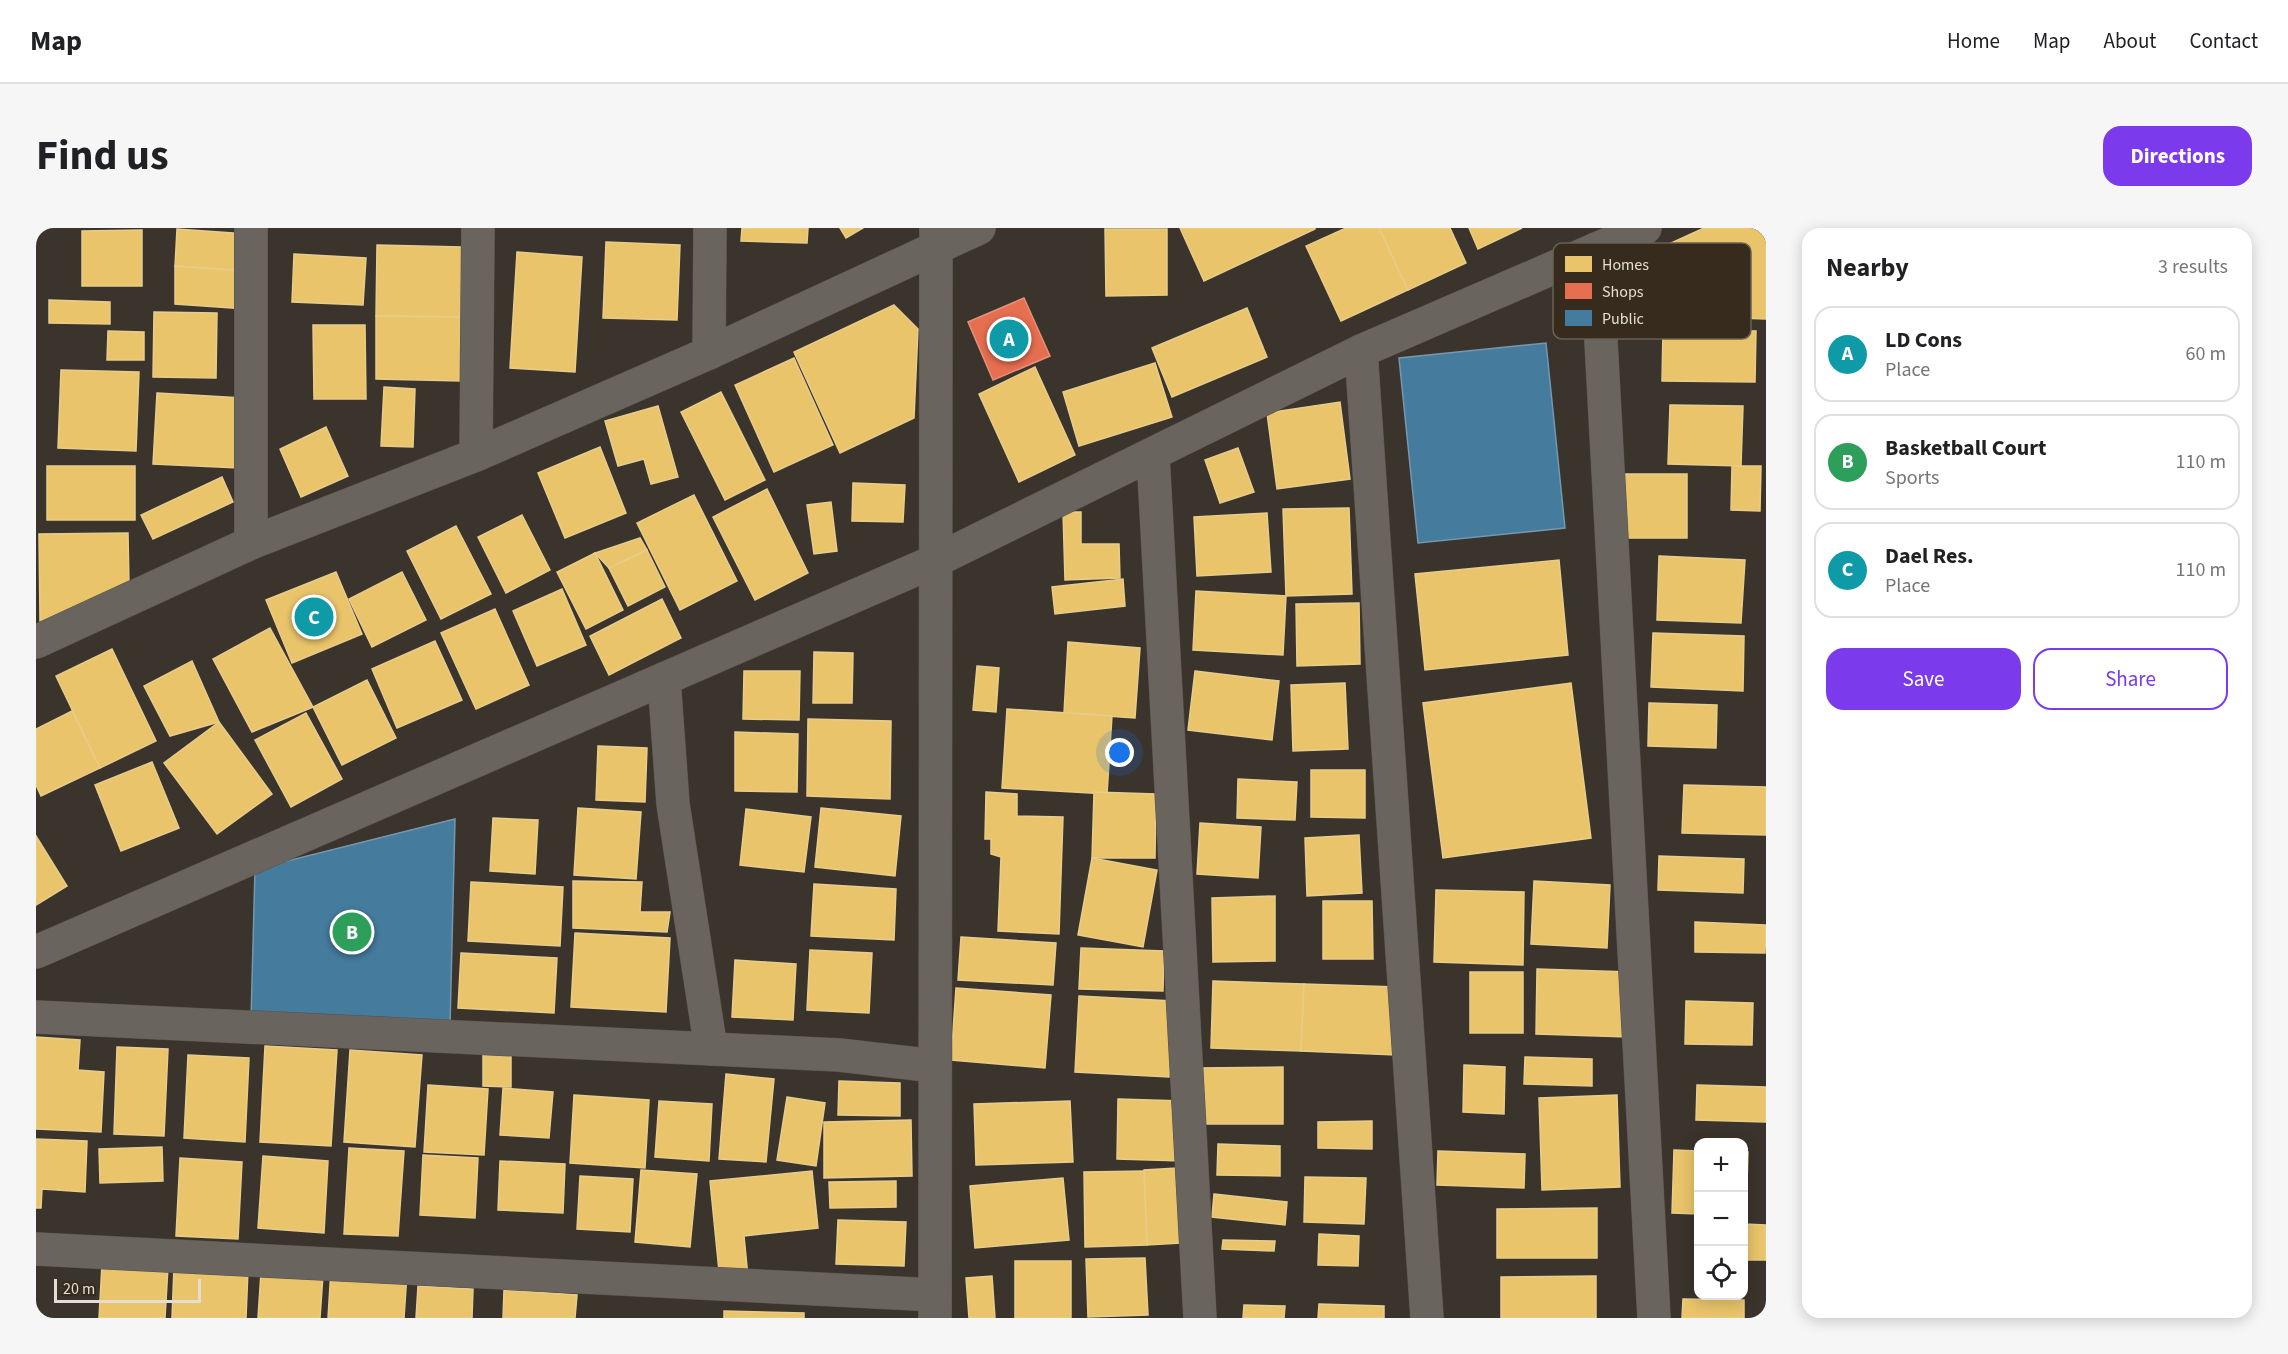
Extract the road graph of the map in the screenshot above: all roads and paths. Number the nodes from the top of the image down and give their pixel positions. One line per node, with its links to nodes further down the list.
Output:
1 (251, 228): 14 (street)
2 (478, 228): 13 (street)
3 (710, 228): 11 (street)
4 (979, 228): 6 (street)
5 (1645, 228): 7 (street)
6 (936, 238): 11 (street); 15 (street)
7 (1610, 243)
8 (1553, 268): 10 (street)
9 (1601, 339): 26 (street)
10 (1361, 351): 12 (street); 25 (street)
11 (710, 353): 13 (street)
12 (1153, 454): 15 (street); 24 (street)
13 (476, 455): 14 (street)
14 (251, 543): 16 (street)
15 (935, 561): 17 (street); 21 (street)
16 (36, 642)
17 (664, 680): 18 (street); 20 (street)
18 (36, 952)
19 (36, 1017): 20 (street)
20 (711, 1049): 21 (street)
21 (935, 1066): 23 (street)
22 (36, 1249): 23 (street)
23 (935, 1307)
24 (1200, 1318)
25 (1427, 1318)
26 (1654, 1318)

